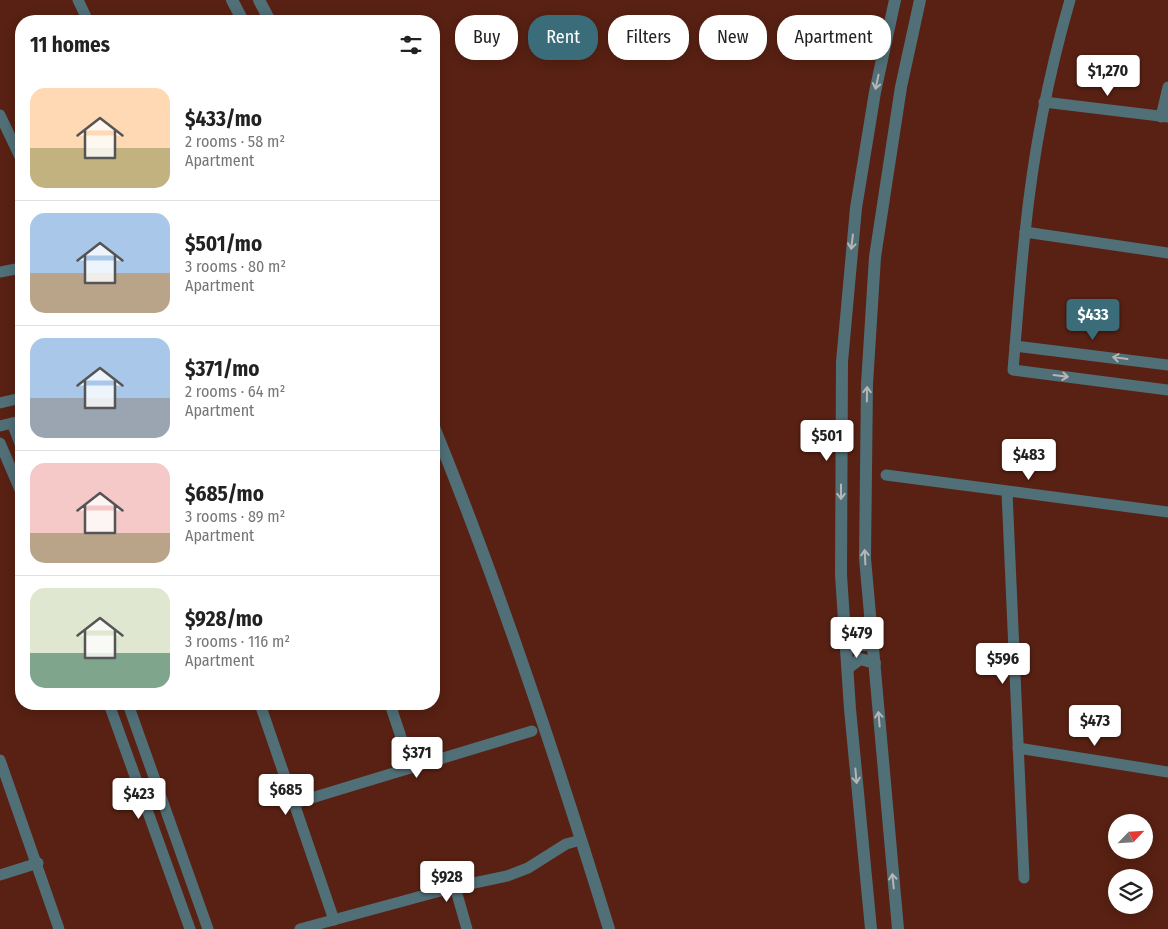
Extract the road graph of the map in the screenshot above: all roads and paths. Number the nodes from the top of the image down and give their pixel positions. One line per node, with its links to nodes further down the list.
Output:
1 (78, 0): 7 (street)
2 (232, 0): 8 (street)
3 (260, 0): 9 (street)
4 (895, 0): 30 (street, one-way to 30)
5 (920, 0): 31 (street, one-way to 5)
6 (1070, 0): 11 (street)
7 (85, 15)
8 (240, 15)
9 (267, 15)
10 (1168, 86): 13 (street)
11 (1044, 102): 13 (street); 15 (street)
12 (0, 115): 14 (street)
13 (1165, 117)
14 (15, 147)
15 (1025, 232): 16 (street); 19 (street)
16 (1168, 252)
17 (15, 269): 18 (street)
18 (0, 272)
19 (1015, 346): 20 (street, one-way to 19); 21 (street, one-way to 21)
20 (1168, 365)
21 (1168, 390)
22 (15, 399): 23 (street)
23 (0, 403)
24 (440, 442): 44 (street)
25 (0, 443): 27 (street)
26 (886, 475): 28 (street)
27 (15, 477)
28 (1007, 492): 29 (street); 39 (street)
29 (1168, 512)
30 (845, 637): 31 (street); 33 (street)
31 (872, 640): 32 (street)
32 (875, 663): 33 (street); 57 (street, one-way to 32)
33 (848, 668): 56 (street, one-way to 56)
34 (111, 710): 51 (street)
35 (130, 710): 52 (street)
36 (262, 710): 43 (street)
37 (392, 710): 41 (street)
38 (532, 731): 41 (street)
39 (1018, 748): 42 (street); 47 (street)
40 (0, 760): 45 (street)
41 (411, 767): 43 (street)
42 (1168, 772)
43 (295, 803): 49 (street)
44 (581, 840): 48 (street); 55 (street)
45 (38, 863): 46 (street); 50 (street)
46 (0, 875)
47 (1024, 878)
48 (455, 887): 49 (street); 54 (street)
49 (334, 920): 53 (street)
50 (60, 929)
51 (190, 929)
52 (208, 929)
53 (300, 929)
54 (467, 929)
55 (608, 929)
56 (871, 929)
57 (898, 929)

